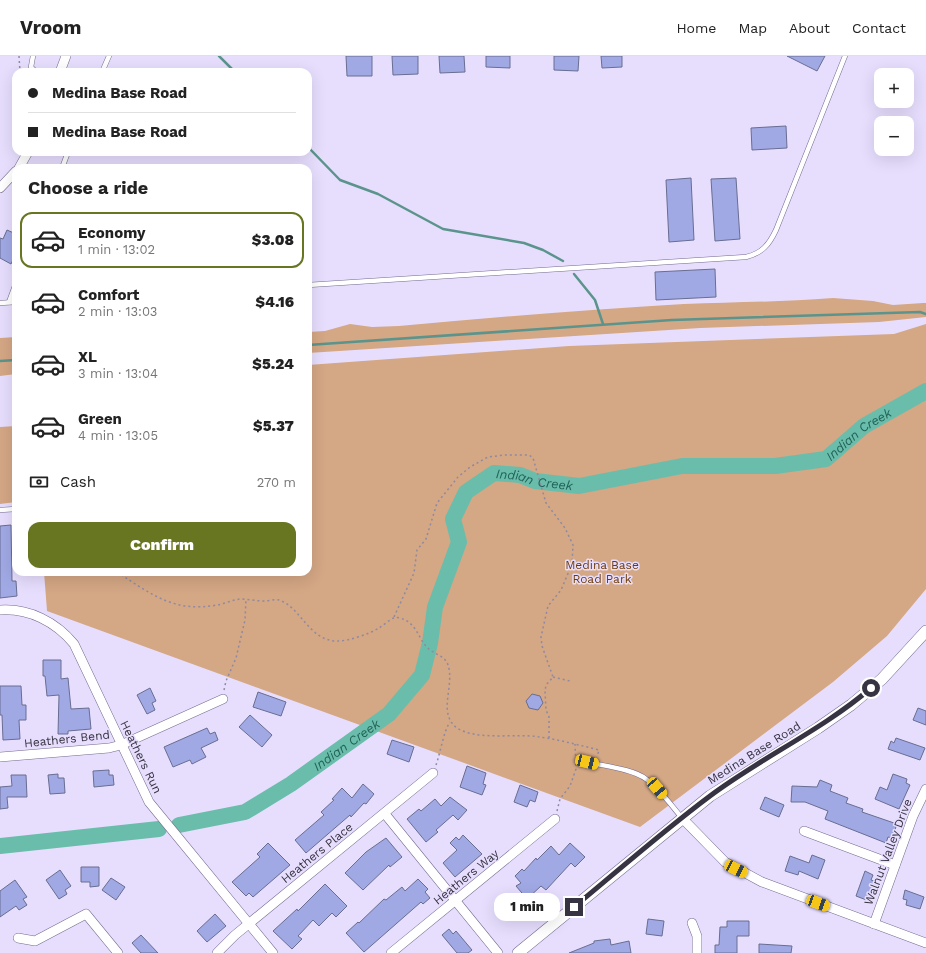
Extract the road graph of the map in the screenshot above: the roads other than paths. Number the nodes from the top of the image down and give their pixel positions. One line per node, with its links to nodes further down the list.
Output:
1 (33, 56): 5 (lane)
2 (66, 56): 6 (street)
3 (109, 56): 7 (lane)
4 (845, 56): 10 (lane)
5 (32, 68)
6 (62, 68)
7 (104, 68)
8 (12, 175): 9 (street)
9 (0, 188)
10 (312, 285)
11 (12, 292): 13 (lane)
12 (0, 302): 13 (lane)
13 (8, 302): 14 (lane)
14 (12, 302)
15 (12, 509): 16 (lane)
16 (0, 510)
17 (0, 610): 20 (street, Heathers Run)
18 (926, 631): 27 (street, Medina Base Road)
19 (223, 699): 20 (street, Heathers Bend)
20 (121, 745): 21 (street, Heathers Bend); 32 (street, Heathers Run)
21 (0, 757)
22 (587, 762): 27 (lane)
23 (433, 773): 25 (street, Heathers Place)
24 (926, 789): 29 (street, Walnut Valley Drive)
25 (385, 814): 30 (street); 32 (street, Heathers Place)
26 (556, 819): 30 (street, Heathers Way)
27 (682, 819): 33 (street); 41 (street, Medina Base Road)
28 (804, 831): 29 (street)
29 (896, 865): 33 (street, Walnut Valley Drive)
30 (456, 900): 39 (street, Heathers Way); 40 (street)
31 (692, 923): 42 (street)
32 (250, 924): 37 (street, Heathers Place); 38 (street, Heathers Run)
33 (874, 924): 35 (street)
34 (18, 938): 36 (street)
35 (926, 943)
36 (118, 953)
37 (217, 953)
38 (273, 953)
39 (391, 953)
40 (498, 953)
41 (518, 953)
42 (697, 953)

